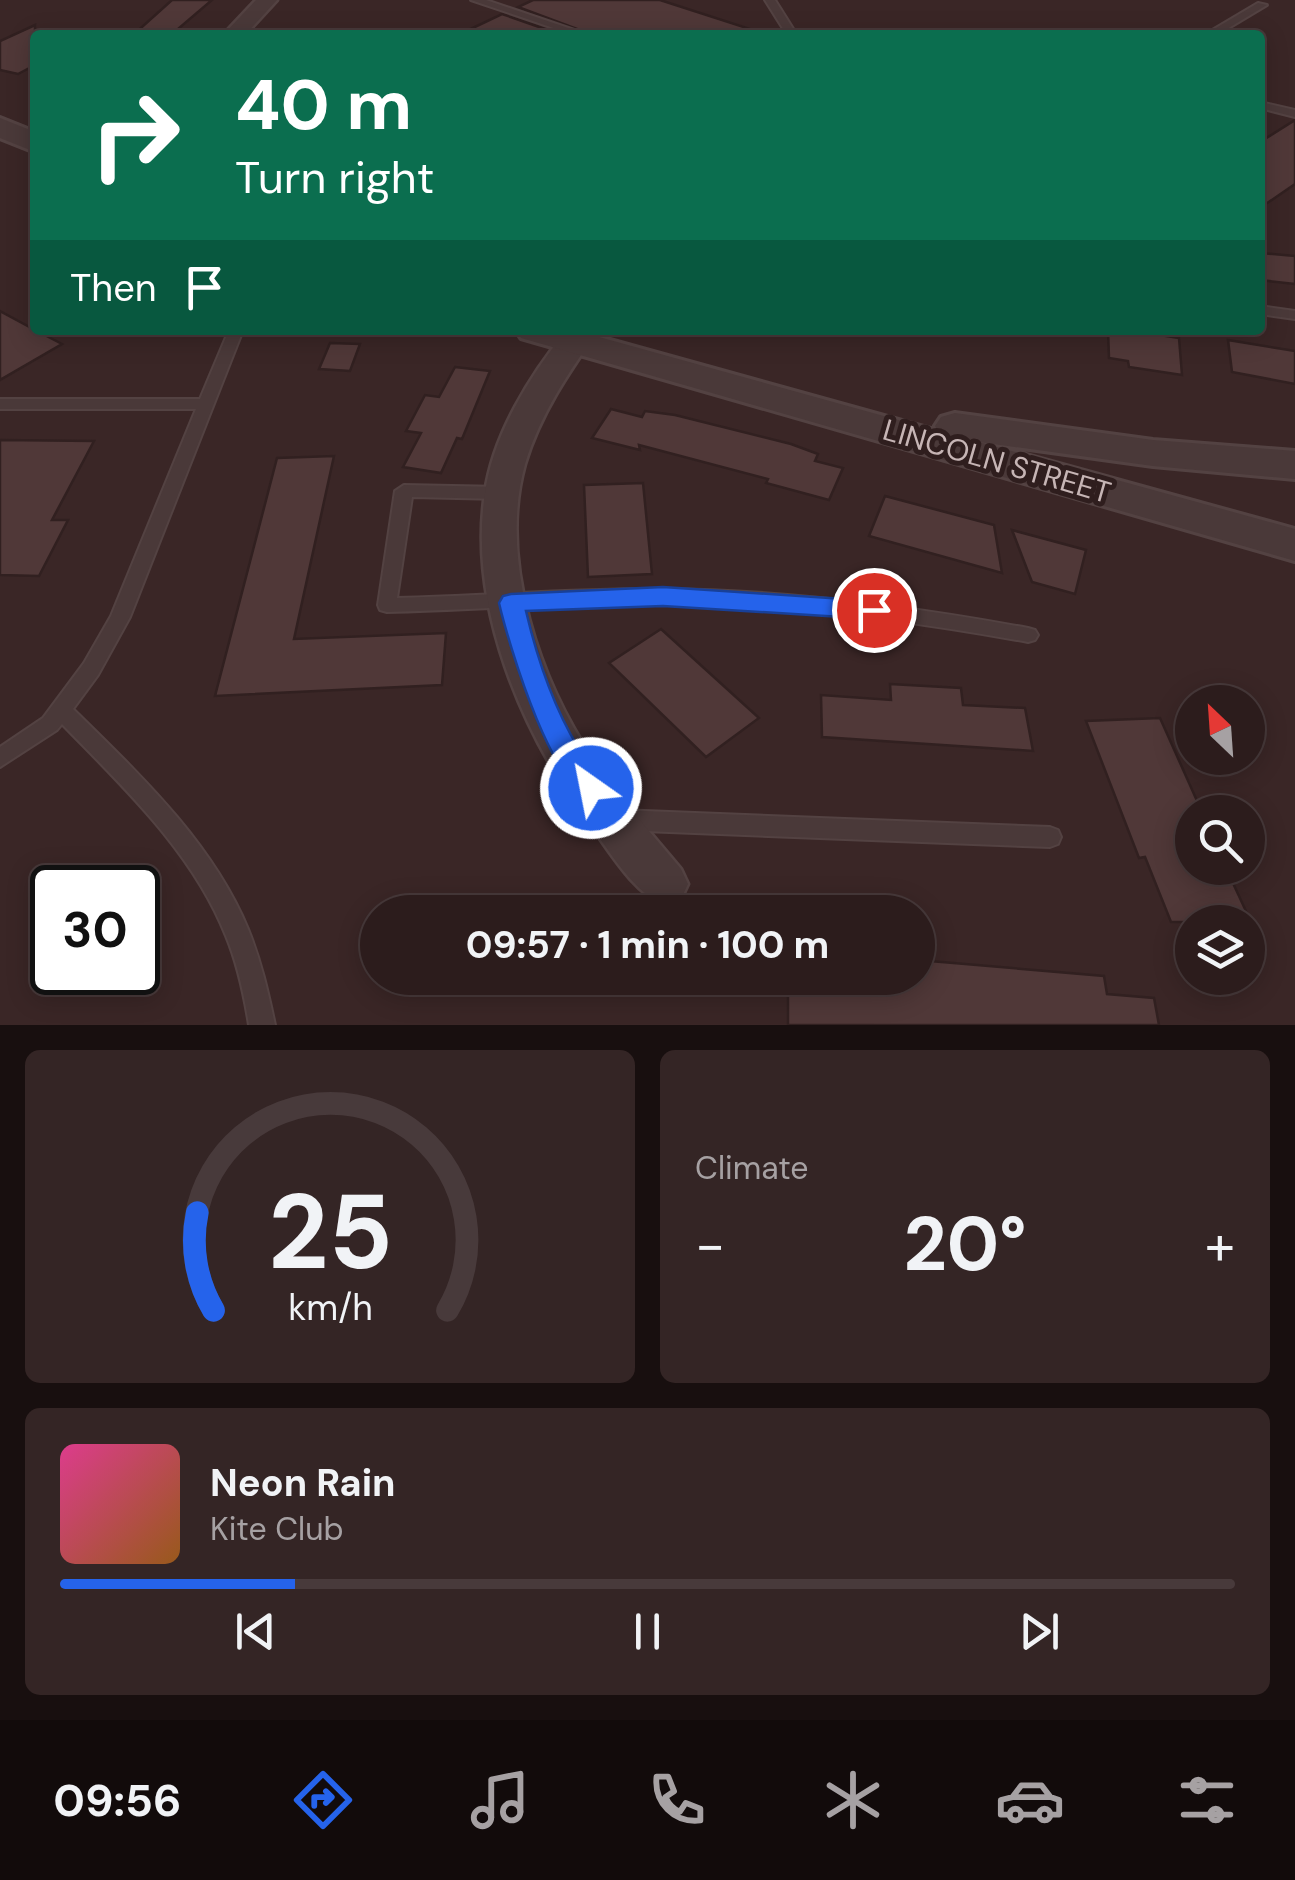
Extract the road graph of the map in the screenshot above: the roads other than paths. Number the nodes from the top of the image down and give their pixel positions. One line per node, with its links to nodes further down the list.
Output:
1 (267, 0): 5 (street)
2 (476, 0): 6 (lane)
3 (770, 0): 7 (lane)
4 (1262, 5): 8 (lane)
5 (238, 30)
6 (569, 30)
7 (789, 30)
8 (1217, 30)
9 (1265, 106): 10 (lane)
10 (1295, 114)
11 (0, 127): 12 (street)
12 (30, 140)
13 (1265, 311): 14 (lane)
14 (1295, 316)
15 (234, 335): 19 (lane)
16 (578, 335): 17 (street, LINCOLN STREET); 22 (street)
17 (705, 376): 20 (street, LINCOLN STREET); 23 (street, LINCOLN STREET)
18 (0, 404): 19 (lane)
19 (206, 404): 26 (lane)
20 (1221, 460): 21 (street, LINCOLN STREET); 23 (street, LINCOLN STREET)
21 (1294, 469)
22 (502, 492): 24 (street); 24 (lane)
23 (1293, 544)
24 (511, 603): 25 (lane); 28 (street)
25 (1028, 634)
26 (62, 711): 27 (lane); 31 (lane)
27 (0, 758)
28 (614, 820): 29 (lane); 30 (street)
29 (1050, 838)
30 (664, 884)
31 (262, 1025)

